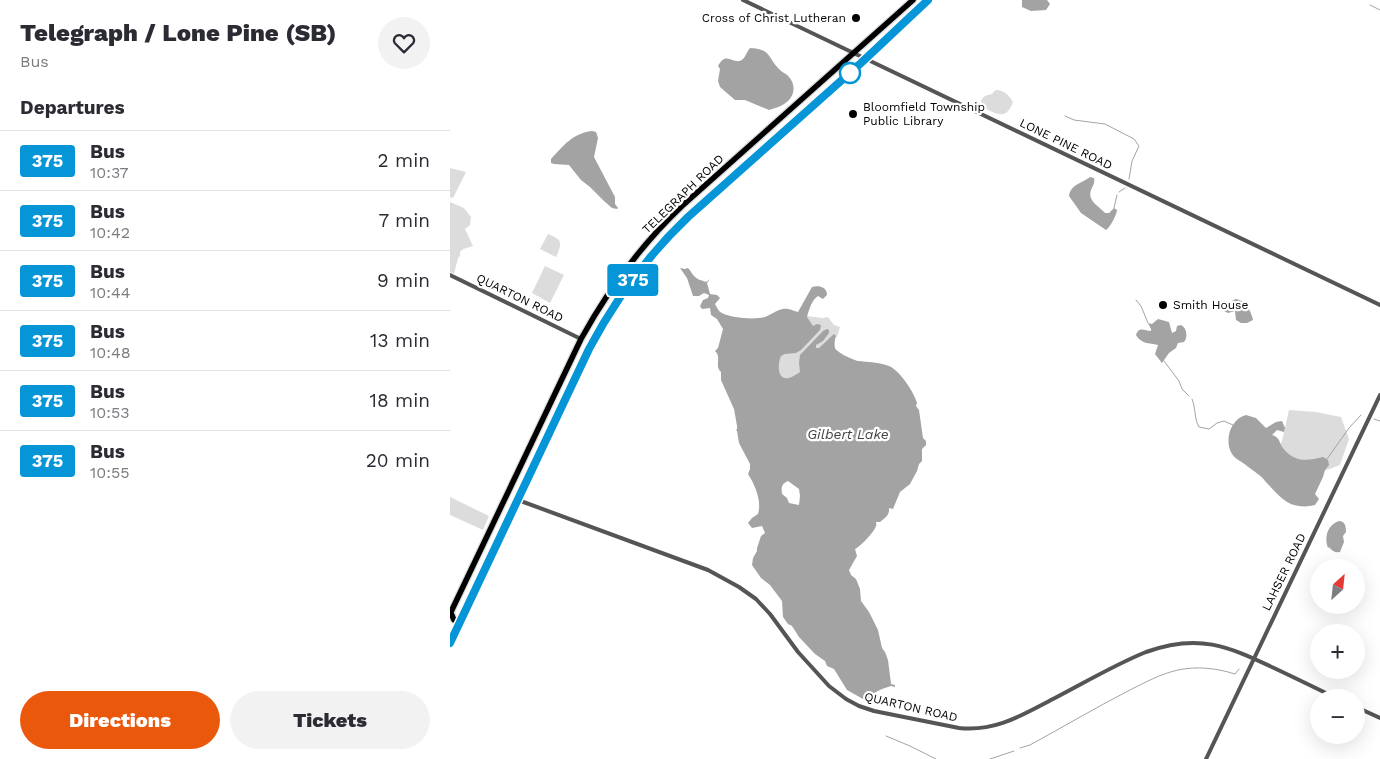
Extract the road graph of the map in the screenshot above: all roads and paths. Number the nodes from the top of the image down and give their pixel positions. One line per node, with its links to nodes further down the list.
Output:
1 (743, 0): 5 (street, LONE PINE ROAD)
2 (913, 0): 5 (highway, TELEGRAPH ROAD)
3 (928, 0): 4 (highway, TELEGRAPH ROAD)
4 (922, 3): 6 (highway, TELEGRAPH ROAD)
5 (854, 53): 6 (street, LONE PINE ROAD); 7 (highway, TELEGRAPH ROAD)
6 (866, 59): 8 (highway, TELEGRAPH ROAD); 14 (street, LONE PINE ROAD)
7 (799, 101): 8 (highway); 9 (highway, TELEGRAPH ROAD)
8 (806, 112): 10 (highway, TELEGRAPH ROAD)
9 (781, 118): 10 (highway); 11 (highway, TELEGRAPH ROAD)
10 (789, 127): 12 (highway, TELEGRAPH ROAD)
11 (695, 194): 12 (highway); 15 (highway, TELEGRAPH ROAD)
12 (701, 205): 16 (highway, TELEGRAPH ROAD)
13 (450, 275): 15 (street, QUARTON ROAD)
14 (1380, 305)
15 (581, 339): 16 (highway); 18 (highway, TELEGRAPH ROAD)
16 (589, 349): 19 (highway, TELEGRAPH ROAD)
17 (1380, 394): 27 (street, LAHSER ROAD)
18 (544, 417): 19 (highway); 20 (highway, TELEGRAPH ROAD)
19 (553, 426): 21 (highway, TELEGRAPH ROAD)
20 (534, 437): 21 (highway); 22 (highway, TELEGRAPH ROAD)
21 (544, 444): 23 (highway, TELEGRAPH ROAD)
22 (509, 490): 23 (highway); 24 (highway, TELEGRAPH ROAD)
23 (518, 500): 25 (highway, TELEGRAPH ROAD); 27 (street, QUARTON ROAD)
24 (450, 613): 25 (highway)
25 (460, 622): 26 (highway, TELEGRAPH ROAD)
26 (450, 642)
27 (1254, 659): 28 (street, QUARTON ROAD); 31 (street, LAHSER ROAD)
28 (1317, 689)
29 (1365, 711): 30 (street)
30 (1380, 718)
31 (1206, 759)

